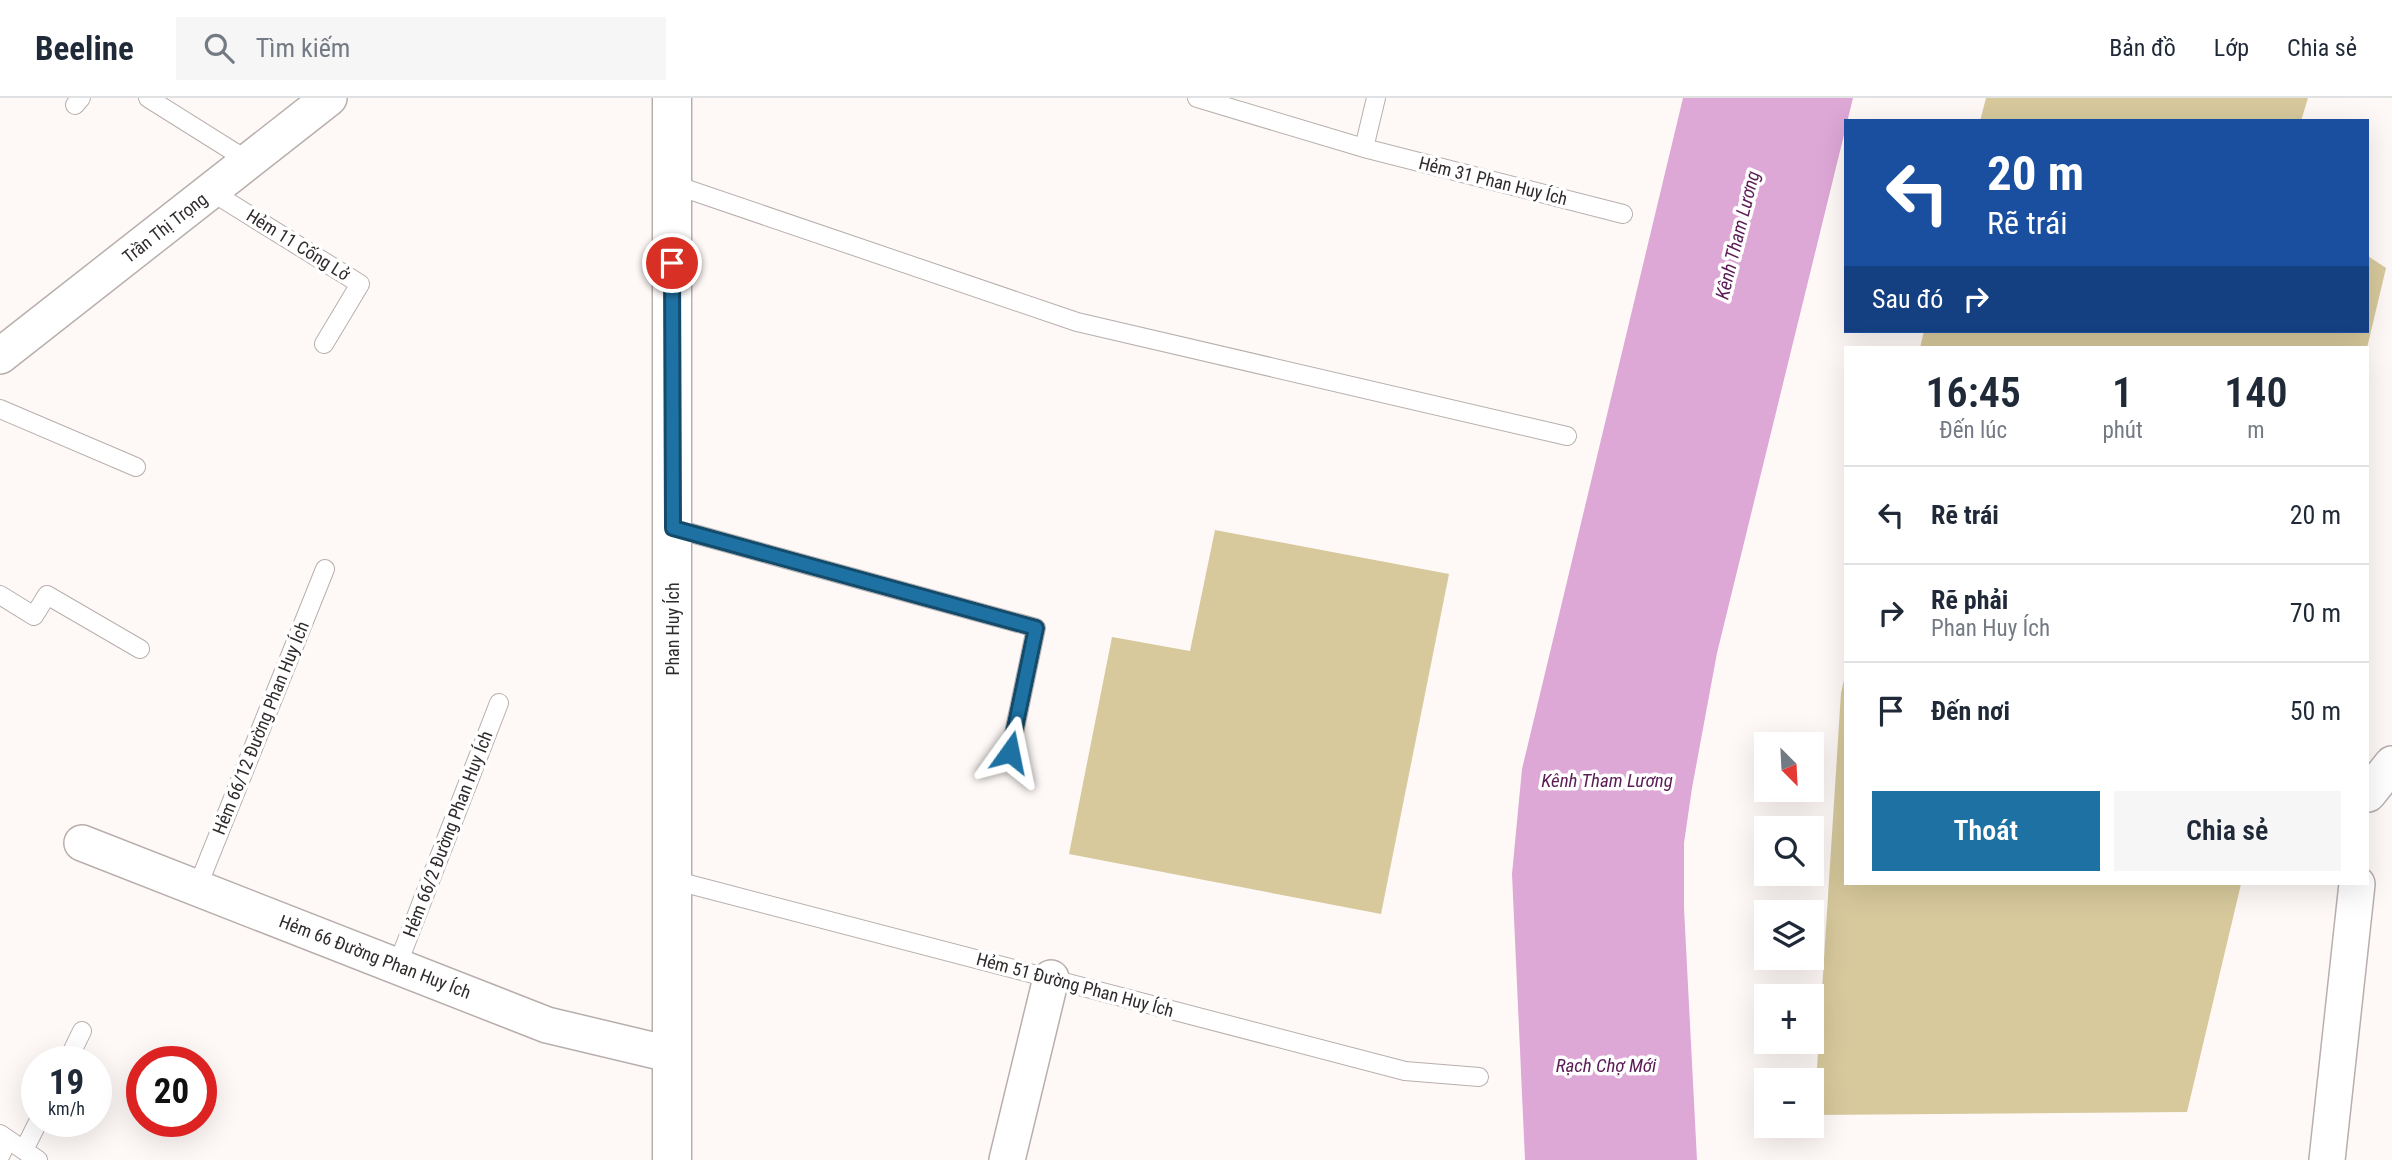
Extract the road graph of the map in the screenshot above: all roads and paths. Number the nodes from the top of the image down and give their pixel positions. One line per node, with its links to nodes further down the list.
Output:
1 (148, 98): 7 (lane)
2 (330, 98): 7 (street, Trần Thị Trọng)
3 (672, 98): 8 (main road, Phan Huy Ích)
4 (1197, 98): 6 (lane, Hẻm 31 Phan Huy Ích)
5 (1376, 98): 6 (lane)
6 (1364, 148): 10 (lane, Hẻm 31 Phan Huy Ích)
7 (250, 162): 9 (street, Trần Thị Trọng)
8 (672, 184): 14 (lane); 16 (main road, Phan Huy Ích)
9 (212, 192): 11 (lane, Hẻm 11 Cống Lở); 12 (street, Trần Thị Trọng)
10 (1622, 214)
11 (324, 344)
12 (0, 356)
13 (0, 408): 15 (lane)
14 (1567, 436)
15 (136, 467)
16 (673, 528): 21 (lane); 25 (main road, Phan Huy Ích)
17 (325, 569): 27 (lane, Hẻm 66/12 Đường Phan Huy Ích)
18 (0, 595): 19 (lane)
19 (140, 649)
20 (499, 703): 28 (lane, Hẻm 66/2 Đường Phan Huy Ích)
21 (1010, 752)
22 (2392, 764): 23 (street)
23 (2369, 793)
24 (82, 843): 27 (street, Hẻm 66 Đường Phan Huy Ích)
25 (673, 880): 29 (lane, Hẻm 51 Đường Phan Huy Ích); 32 (main road, Phan Huy Ích)
26 (2357, 885): 40 (street)
27 (197, 888): 28 (street, Hẻm 66 Đường Phan Huy Ích)
28 (397, 966): 32 (street, Hẻm 66 Đường Phan Huy Ích)
29 (1051, 978): 33 (lane, Hẻm 51 Đường Phan Huy Ích); 39 (street)
30 (82, 1031): 31 (lane)
31 (75, 1046)
32 (673, 1055): 38 (main road, Phan Huy Ích)
33 (1479, 1077)
34 (4, 1137): 36 (lane); 37 (lane)
35 (35, 1137): 36 (lane)
36 (31, 1155)
37 (0, 1156)
38 (672, 1160)
39 (1007, 1160)
40 (2327, 1160)

